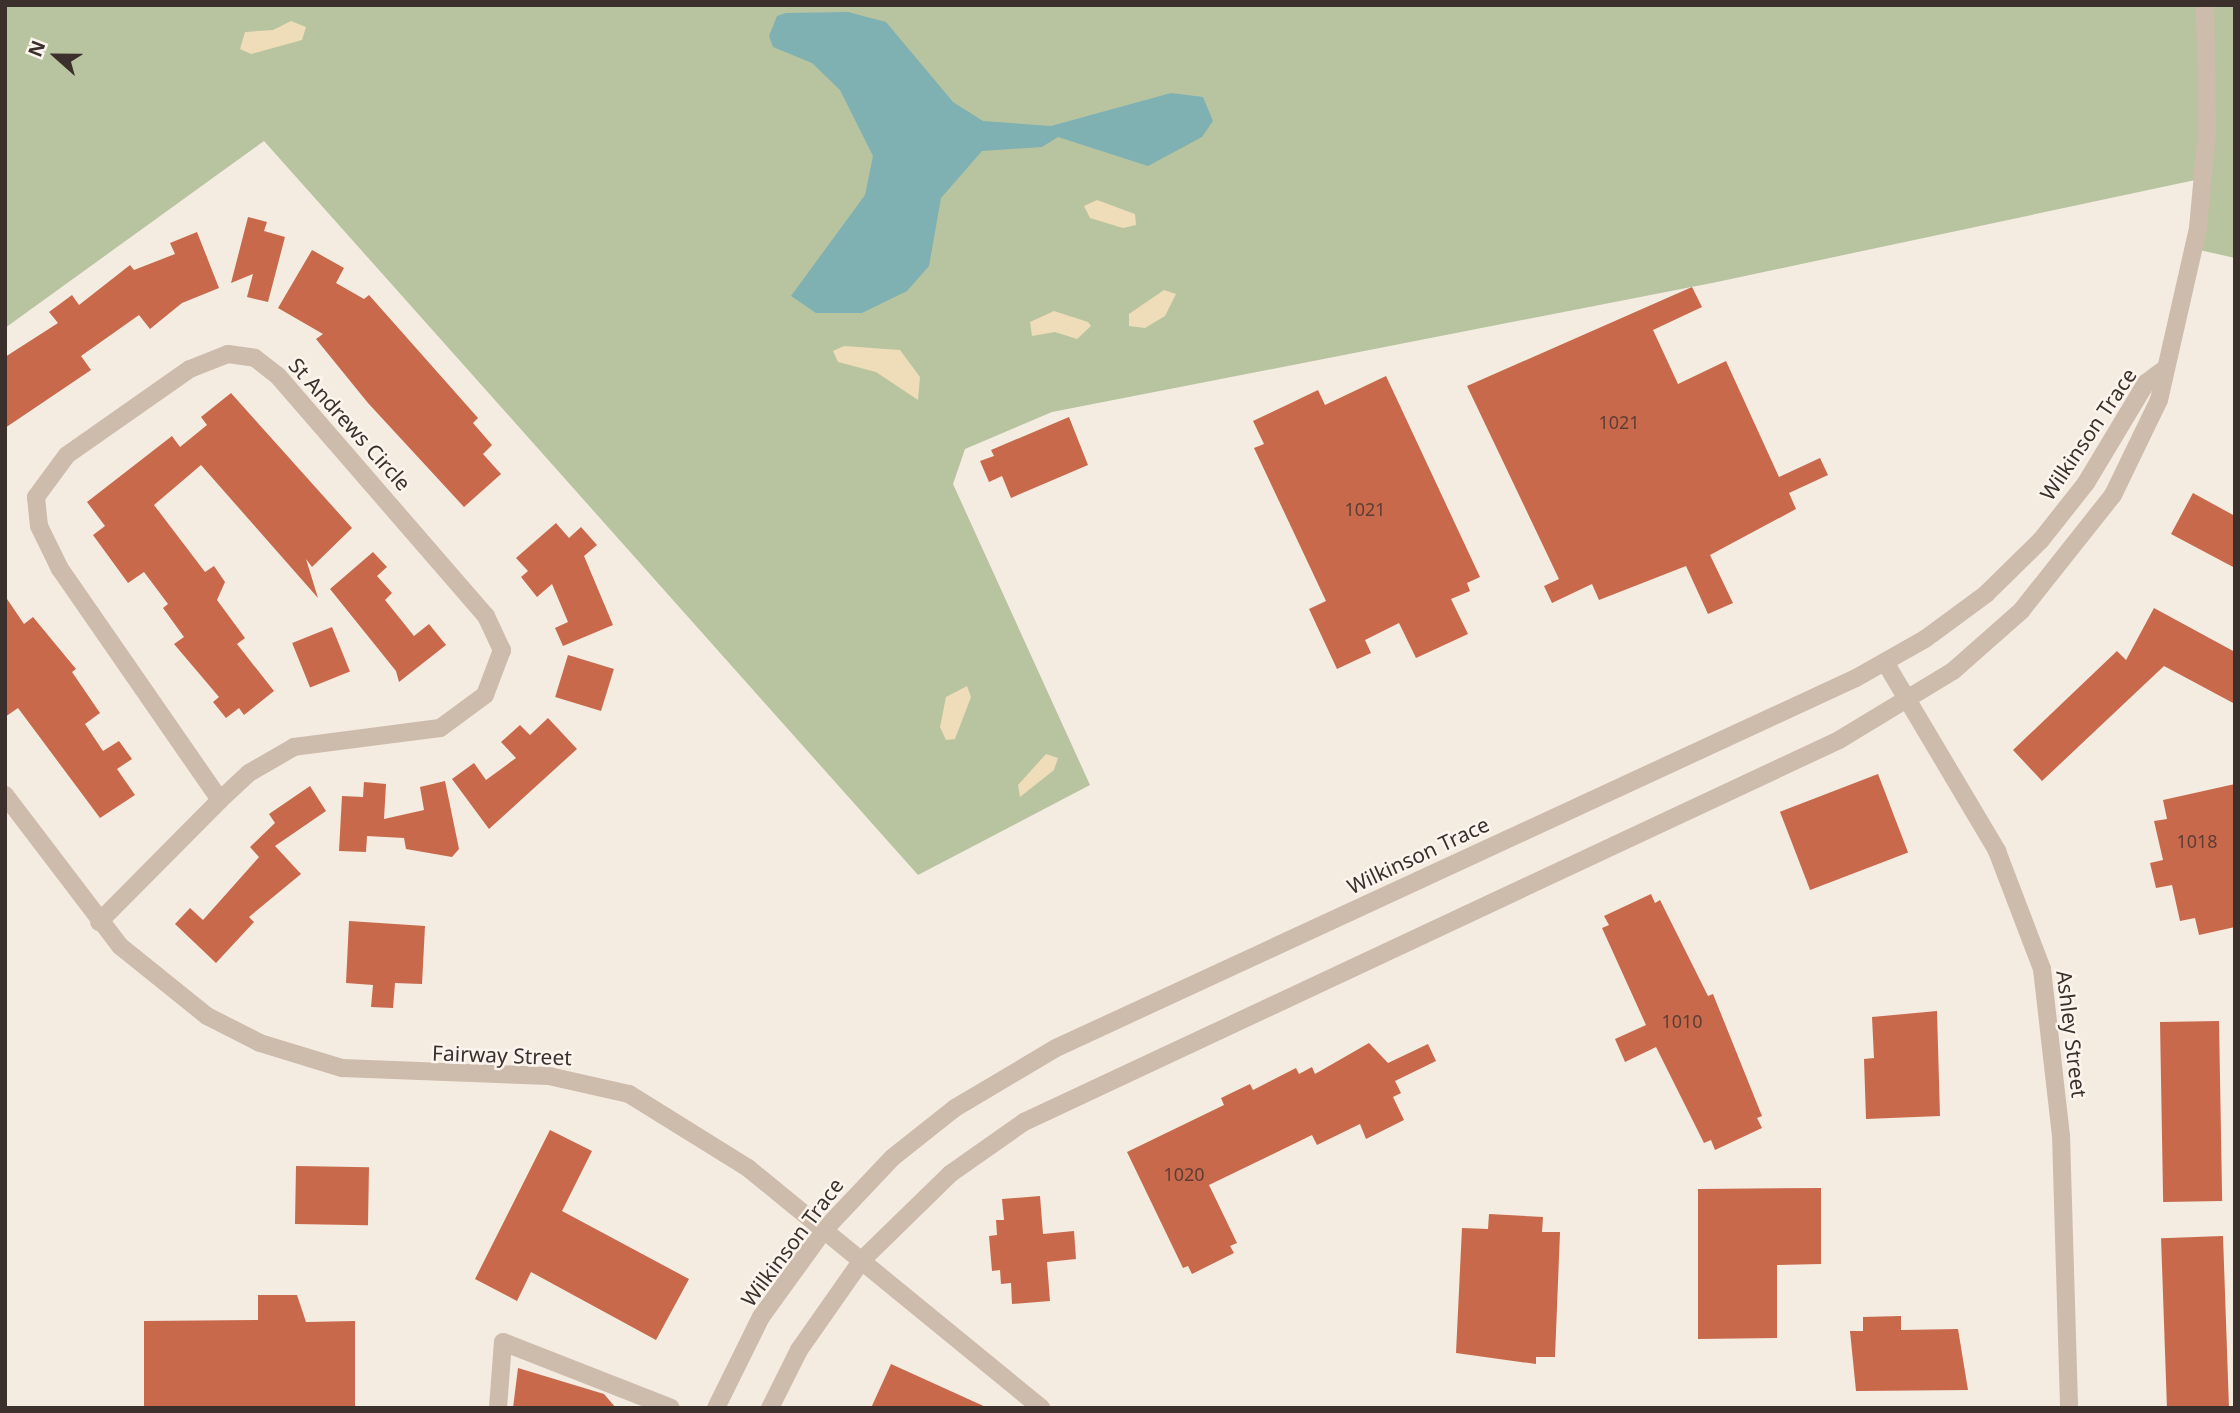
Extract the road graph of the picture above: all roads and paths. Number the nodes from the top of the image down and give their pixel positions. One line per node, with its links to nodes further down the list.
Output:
1 (2205, 5): 2 (street, Wilkinson Trace)
2 (2163, 370): 3 (street, Wilkinson Trace); 4 (street, Wilkinson Trace)
3 (1885, 663): 4 (street, Ashley Street); 8 (street, Wilkinson Trace)
4 (1908, 702): 9 (street, Wilkinson Trace); 15 (street, Ashley Street)
5 (5, 795): 7 (street, Fairway Street)
6 (220, 800): 6 (street, St Andrews Circle); 7 (street, St Andrews Circle)
7 (99, 922): 8 (street, Fairway Street)
8 (824, 1230): 9 (street, Fairway Street); 12 (street, Wilkinson Trace)
9 (862, 1260): 13 (street, Wilkinson Trace); 14 (street, Fairway Street)
10 (498, 1408): 11 (street)
11 (671, 1408)
12 (716, 1408)
13 (770, 1408)
14 (1041, 1408)
15 (2069, 1408)

